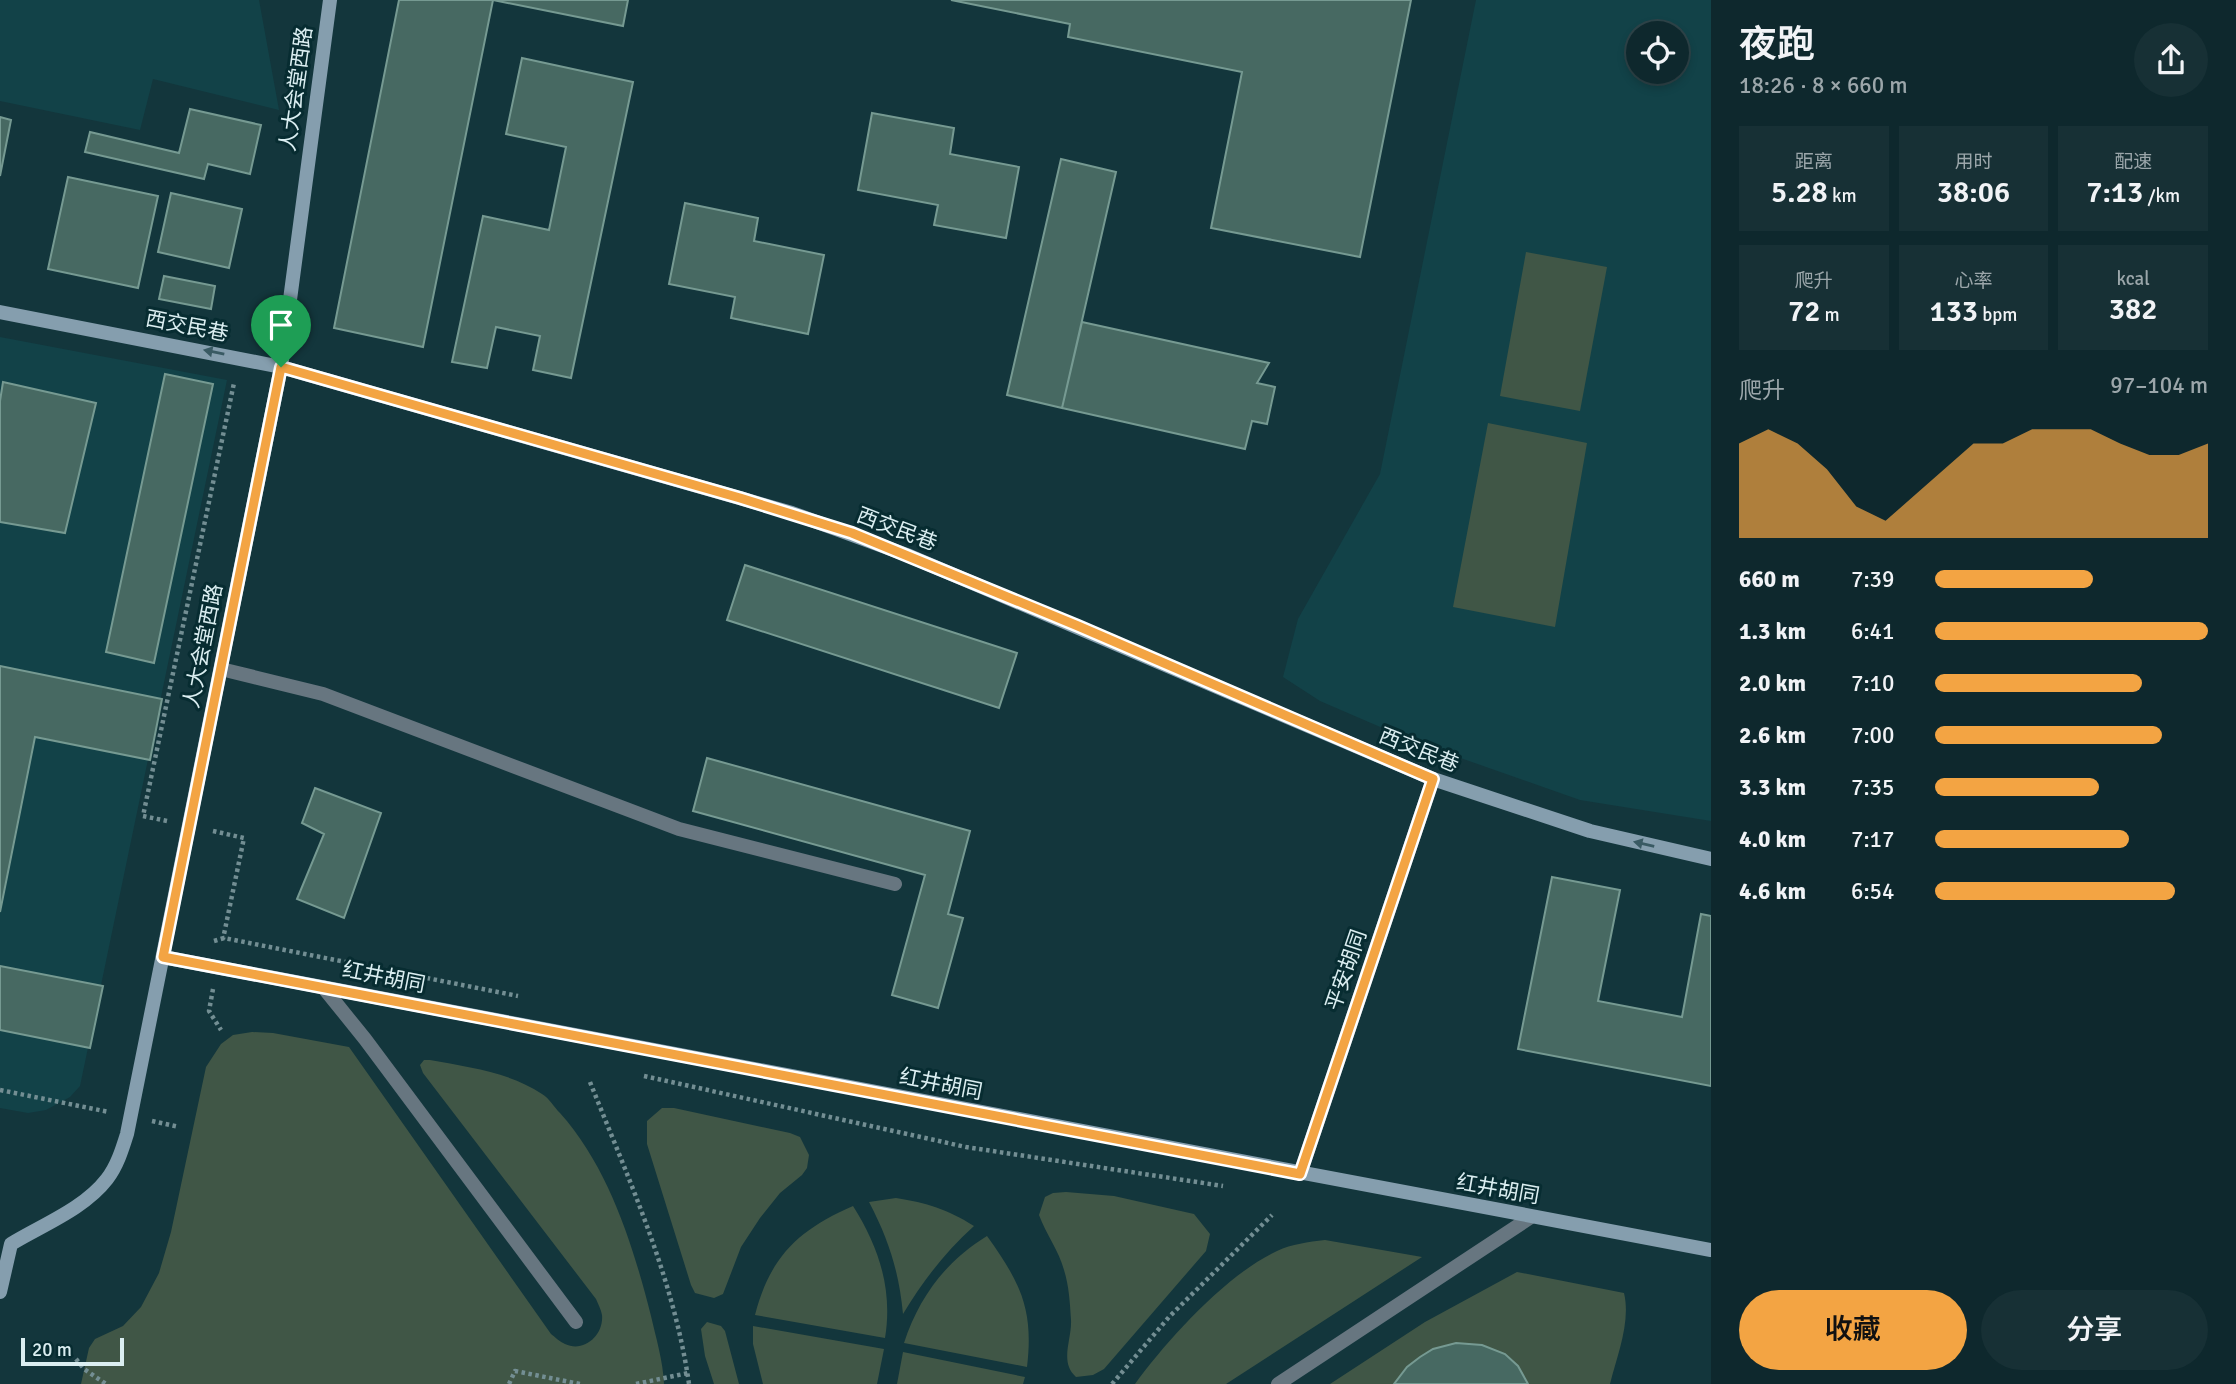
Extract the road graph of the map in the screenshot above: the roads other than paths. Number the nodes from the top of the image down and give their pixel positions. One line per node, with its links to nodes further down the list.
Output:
1 (330, 0): 3 (street, 人大会堂西路)
2 (0, 312): 3 (street, 西交民巷, one-way to 2)
3 (281, 367): 4 (street, 人大会堂西路); 5 (street, 西交民巷)
4 (221, 668): 7 (street); 8 (street, 人大会堂西路)
5 (1433, 779): 6 (street, 西交民巷, one-way to 5); 10 (street, 平安胡同)
6 (1711, 859)
7 (895, 884)
8 (163, 957): 9 (street, 红井胡同); 12 (street, 人大会堂西路)
9 (323, 987): 10 (street, 红井胡同); 15 (street)
10 (1300, 1174): 11 (street, 红井胡同)
11 (1531, 1217): 13 (street, 红井胡同); 16 (street)
12 (5, 1240): 14 (street, 人大会堂西路)
13 (1711, 1250)
14 (0, 1292)
15 (576, 1322)
16 (1278, 1384)

